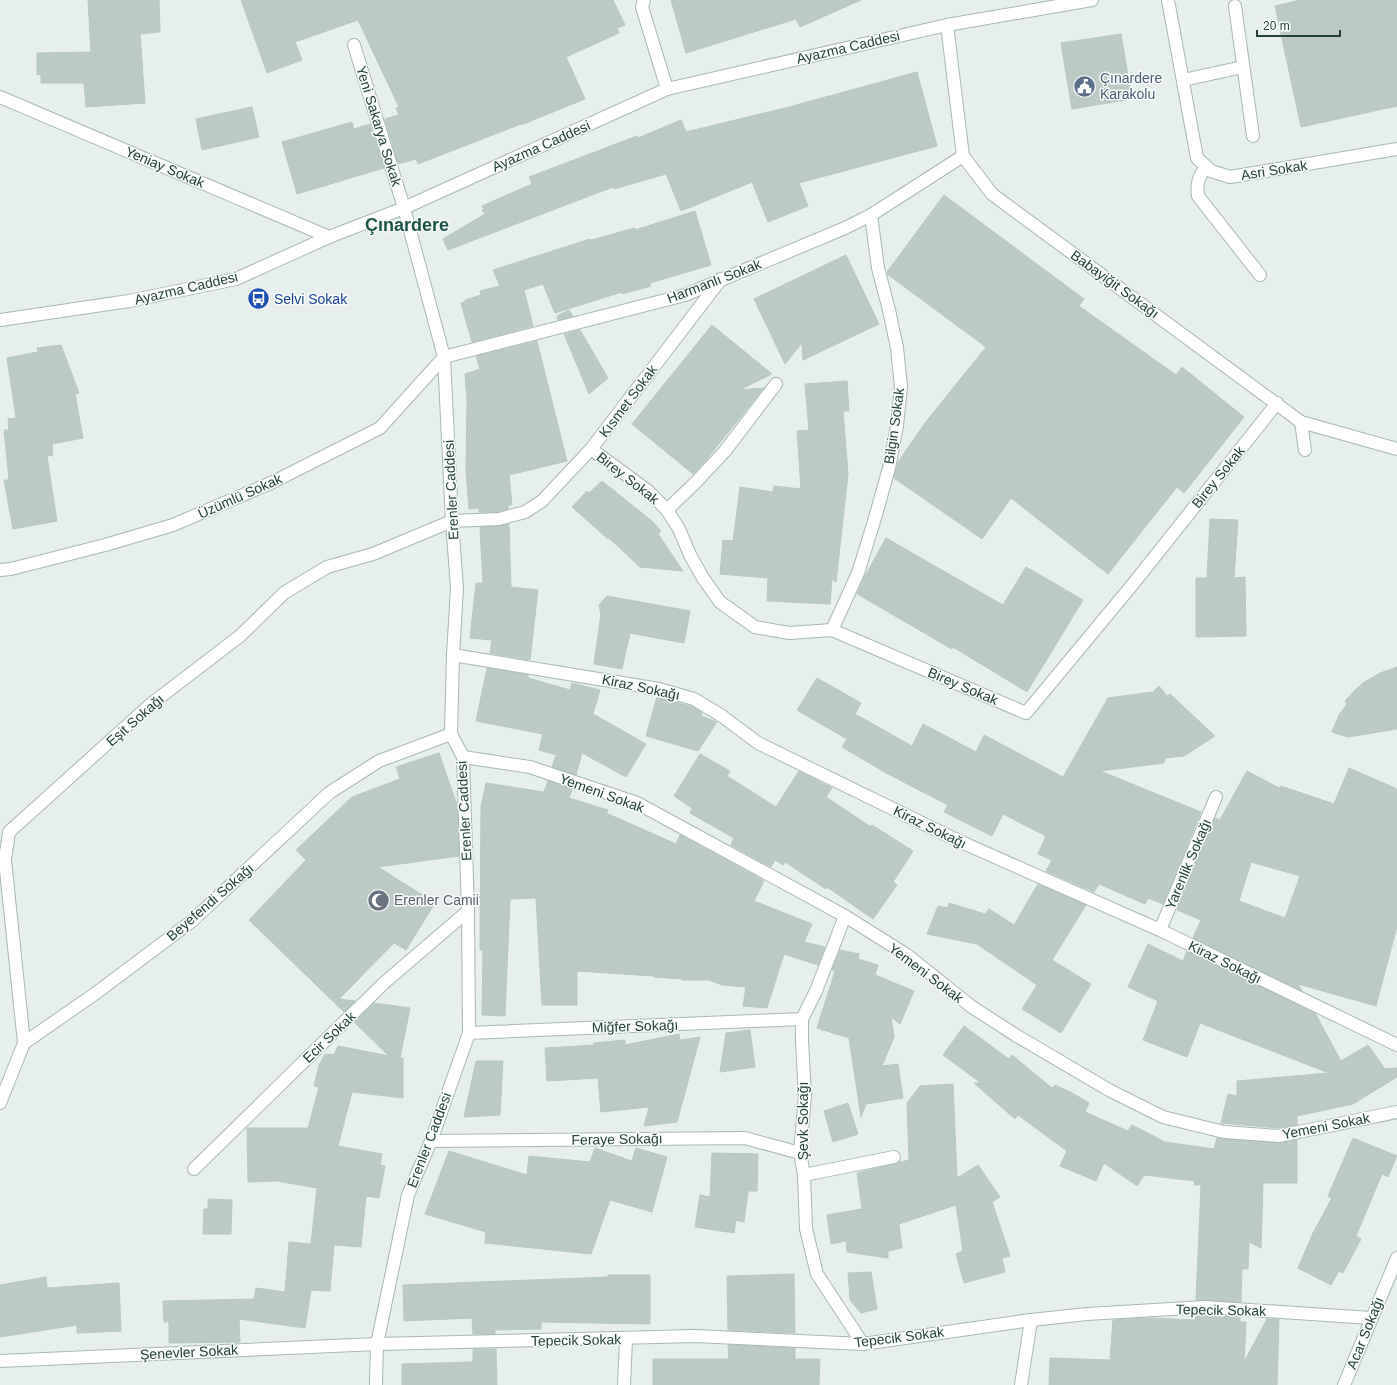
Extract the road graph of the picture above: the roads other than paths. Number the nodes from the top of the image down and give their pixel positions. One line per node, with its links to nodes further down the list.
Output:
1 (644, 0): 9 (street)
2 (1092, 0): 5 (street, Ayazma Caddesi)
3 (1168, 0): 8 (street, Asri Sokak)
4 (1235, 6): 7 (street)
5 (947, 25): 9 (street, Ayazma Caddesi); 13 (street)
6 (354, 45): 15 (street, Yeni Sakarya Sokak)
7 (1243, 67): 8 (street); 11 (street)
8 (1183, 80): 14 (street, Asri Sokak)
9 (667, 89): 15 (street, Ayazma Caddesi)
10 (0, 98): 17 (street, Yeniay Sokak)
11 (1253, 136)
12 (1397, 149): 14 (street, Asri Sokak)
13 (963, 156): 16 (street, Harmanlı Sokak); 23 (street, Babayiğit Sokağı)
14 (1206, 166): 18 (street)
15 (404, 208): 17 (street, Ayazma Caddesi); 21 (street, Erenler Caddesi)
16 (871, 215): 19 (street, Harmanlı Sokak); 31 (street, Bilgin Sokak)
17 (330, 237): 20 (street, Ayazma Caddesi)
18 (1260, 275)
19 (721, 279): 21 (street, Harmanlı Sokak); 25 (street, Kısmet Sokak)
20 (0, 320)
21 (444, 357): 29 (street, Erenler Caddesi); 30 (street, Üzümlü Sokak)
22 (776, 384): 28 (street)
23 (1277, 403): 24 (street, Babayiğit Sokağı); 31 (street, Birey Sokak)
24 (1302, 422): 26 (street); 27 (street, Babayiğit Sokağı)
25 (591, 449): 28 (street, Birey Sokak); 29 (street, Kısmet Sokak)
26 (1305, 450)
27 (1397, 450)
28 (667, 510): 31 (street, Birey Sokak)
29 (452, 521): 32 (street, Erenler Caddesi); 36 (street, Eşit Sokağı)
30 (0, 570)
31 (832, 630)
32 (453, 655): 33 (street, Erenler Caddesi); 39 (street, Kiraz Sokağı)
33 (451, 734): 34 (street, Erenler Caddesi); 42 (street, Beyefendi Sokağı)
34 (463, 757): 37 (street, Erenler Caddesi); 38 (street, Yemeni Sokak)
35 (1216, 797): 39 (street, Yarenlik Sokağı)
36 (2, 859): 42 (street, Eşit Sokağı)
37 (468, 911): 41 (street, Erenler Caddesi); 49 (street, Ecir Sokak)
38 (845, 916): 40 (street, Şevk Sokağı); 45 (street, Yemeni Sokak)
39 (1160, 930): 43 (street, Kiraz Sokağı)
40 (802, 1019): 41 (street, Miğfer Sokağı); 47 (street, Şevk Sokağı)
41 (469, 1033): 46 (street, Erenler Caddesi)
42 (24, 1043): 44 (street)
43 (1397, 1044)
44 (0, 1103)
45 (1397, 1112)
46 (431, 1141): 47 (street, Feraye Sokağı); 55 (street, Erenler Caddesi)
47 (800, 1153): 50 (street, Şevk Sokağı)
48 (894, 1157): 50 (street)
49 (194, 1169)
50 (804, 1175): 56 (street, Şevk Sokağı)
51 (1397, 1258): 52 (street, Acar Sokağı)
52 (1371, 1318): 53 (street, Tepecik Sokak); 61 (street, Acar Sokağı)
53 (1030, 1320): 56 (street, Tepecik Sokak); 60 (street)
54 (626, 1338): 55 (street, Tepecik Sokak); 56 (street, Tepecik Sokak); 59 (street)
55 (377, 1344): 57 (street, Şenevler Sokak); 58 (street, Erenler Caddesi)
56 (863, 1344)
57 (0, 1361)
58 (376, 1385)
59 (624, 1385)
60 (1021, 1385)
61 (1344, 1385)

